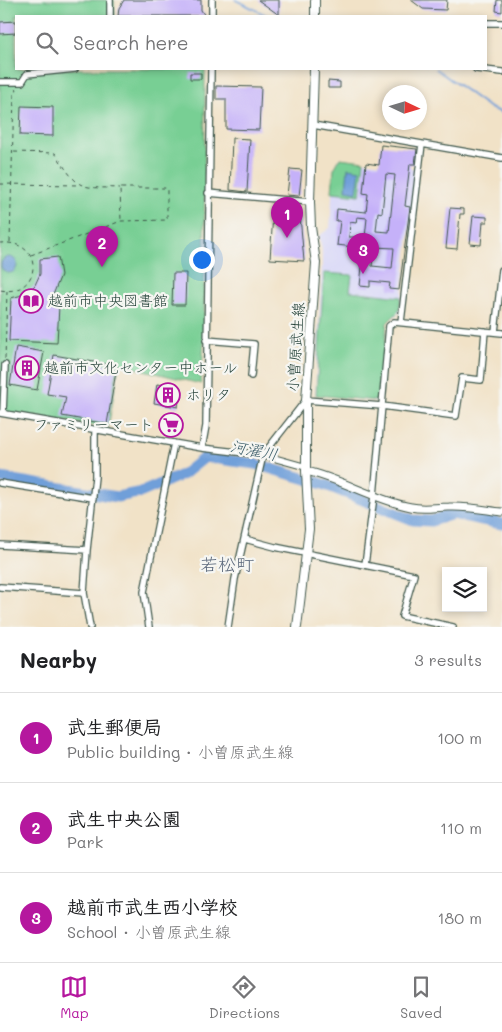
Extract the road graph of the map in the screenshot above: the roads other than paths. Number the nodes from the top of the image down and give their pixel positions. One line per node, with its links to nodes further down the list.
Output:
1 (110, 0): 4 (street)
2 (212, 0): 5 (street)
3 (315, 0): 6 (main road)
4 (110, 15)
5 (212, 15)
6 (315, 15)
7 (502, 22): 8 (street)
8 (487, 23)
9 (65, 70): 14 (street)
10 (211, 70): 18 (street)
11 (314, 70): 15 (main road, 小曽原武生線)
12 (485, 70): 13 (street)
13 (502, 72)
14 (0, 82)
15 (313, 125): 16 (street); 19 (main road, 小曽原武生線)
16 (422, 144): 17 (street); 21 (street)
17 (502, 158)
18 (208, 193): 19 (street); 24 (street)
19 (310, 202): 27 (main road, 小曽原武生線)
20 (502, 270): 23 (street)
21 (400, 322): 22 (street); 28 (street)
22 (485, 331): 23 (street); 28 (street)
23 (499, 332)
24 (206, 340): 26 (street); 32 (street)
25 (5, 365): 29 (street)
26 (252, 376)
27 (306, 400): 28 (street); 33 (street); 34 (main road, 小曽原武生線)
28 (382, 406): 36 (street)
29 (2, 413): 30 (street)
30 (95, 429): 31 (street); 37 (street)
31 (174, 443): 32 (street); 47 (street)
32 (202, 448): 33 (street)
33 (263, 455): 34 (street); 39 (street)
34 (306, 473): 36 (street); 42 (main road, 小曽原武生線)
35 (0, 483): 37 (street)
36 (374, 496): 38 (street); 43 (street)
37 (93, 498): 41 (street)
38 (502, 512)
39 (245, 538): 42 (street); 48 (street)
40 (0, 545): 41 (street)
41 (86, 550): 45 (street)
42 (306, 553): 43 (street); 49 (main road, 小曽原武生線)
43 (365, 565): 50 (street)
44 (0, 586): 45 (street)
45 (84, 593): 46 (street)
46 (90, 627)
47 (149, 627)
48 (228, 627)
49 (297, 627)
50 (453, 627)

